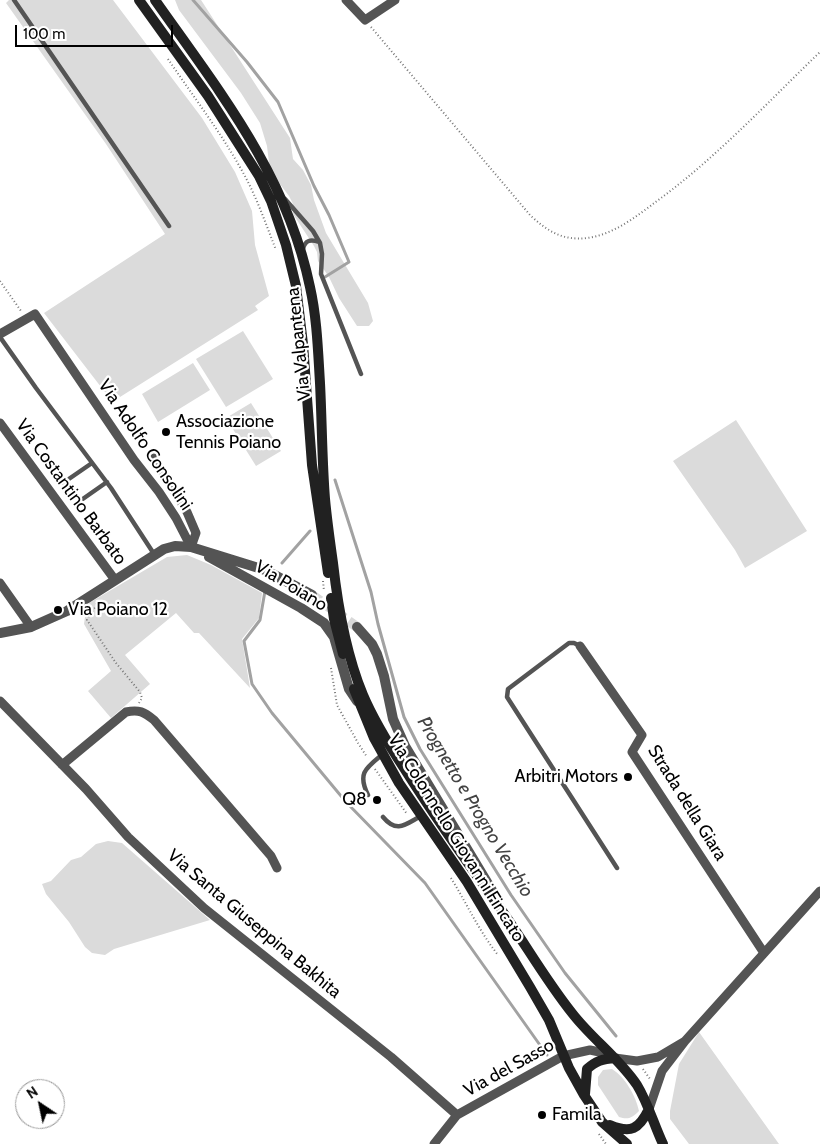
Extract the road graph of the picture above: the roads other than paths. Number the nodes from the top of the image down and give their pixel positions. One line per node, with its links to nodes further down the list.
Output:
1 (14, 0): 7 (lane)
2 (139, 0): 11 (main road, Via Valpantena)
3 (155, 0): 6 (main road, Via Valpantena)
4 (346, 0): 5 (street)
5 (396, 0)
6 (279, 192): 8 (lane); 9 (main road, Via Valpantena)
7 (169, 226)
8 (319, 242): 9 (lane); 12 (lane)
9 (302, 255): 30 (main road, Via Valpantena)
10 (0, 336): 15 (lane); 19 (street, Via Adolfo Consolini)
11 (303, 344): 29 (main road, Via Colonnello Giovanni Fincato)
12 (361, 374)
13 (0, 423): 21 (street, Via Costantino Barbato)
14 (154, 458): 19 (street, Via Adolfo Consolini)
15 (92, 463): 16 (lane); 17 (lane)
16 (107, 482): 18 (lane); 20 (lane)
17 (63, 483)
18 (76, 503)
19 (191, 547): 20 (street, Via Poiano); 23 (street, Via Poiano); 29 (street, Via Poiano)
20 (155, 555): 21 (street, Via Poiano)
21 (115, 580): 24 (street, Via Poiano)
22 (0, 583): 24 (street)
23 (312, 595)
24 (31, 627): 26 (street, Via Poiano)
25 (357, 627): 39 (street)
26 (0, 633)
27 (580, 646): 37 (lane); 40 (street, Strada della Giara)
28 (0, 701): 32 (street, Via Santa Giuseppina Bakhita)
29 (359, 704): 31 (main road, Via Colonnello Giovanni Fincato)
30 (376, 720): 39 (main road, Via Colonnello Giovanni Fincato)
31 (383, 754): 33 (lane); 34 (main road, Via Colonnello Giovanni Fincato)
32 (62, 765): 36 (street); 46 (street, Via Santa Giuseppina Bakhita)
33 (368, 795)
34 (422, 816): 35 (lane); 42 (main road, Via Colonnello Giovanni Fincato)
35 (383, 817)
36 (277, 868)
37 (617, 868)
38 (820, 891): 40 (street)
39 (510, 921): 43 (main road, Via Colonnello Giovanni Fincato)
40 (764, 952): 41 (street)
41 (685, 1041): 43 (street); 45 (street)
42 (563, 1056): 43 (street, Via del Sasso); 44 (main road, Via Colonnello Giovanni Fincato); 46 (street, Via del Sasso)
43 (615, 1058): 44 (main road); 45 (main road, Via Colonnello Giovanni Fincato)
44 (584, 1095): 47 (main road, Via Colonnello Giovanni Fincato)
45 (649, 1109): 47 (main road); 50 (main road, Via Colonnello Giovanni Fincato)
46 (457, 1115): 48 (street, Via del Sasso)
47 (598, 1125): 49 (main road, Via Colonnello Giovanni Fincato)
48 (434, 1144)
49 (626, 1144)
50 (663, 1144)

